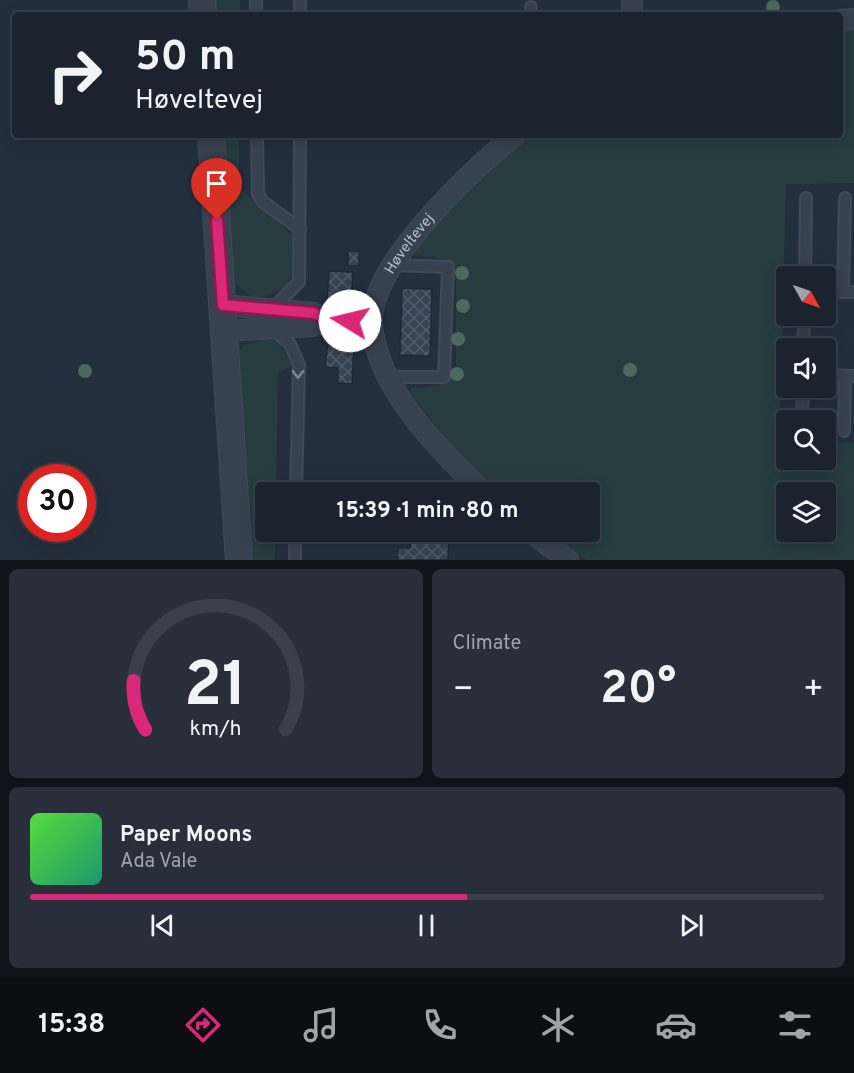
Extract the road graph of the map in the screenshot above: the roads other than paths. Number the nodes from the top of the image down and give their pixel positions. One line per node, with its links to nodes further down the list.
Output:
1 (211, 138): 11 (street)
2 (257, 138): 7 (lane)
3 (300, 138): 7 (lane)
4 (511, 138): 8 (street, Høveltevej)
5 (806, 198): 9 (lane)
6 (845, 198): 10 (lane)
7 (300, 230): 12 (lane)
8 (392, 265): 13 (street, Høveltevej); 16 (lane)
9 (805, 266)
10 (849, 292)
11 (223, 305): 12 (street); 14 (street)
12 (270, 318): 13 (street); 14 (street); 18 (lane, one-way to 18)
13 (371, 321): 16 (street, Høveltevej)
14 (225, 331): 22 (street)
15 (850, 376): 17 (lane)
16 (386, 377): 19 (street, Høveltevej)
17 (844, 431)
18 (296, 482)
19 (473, 482)
20 (295, 542): 23 (lane)
21 (544, 542): 24 (street)
22 (239, 560)
23 (295, 560)
24 (568, 560)

